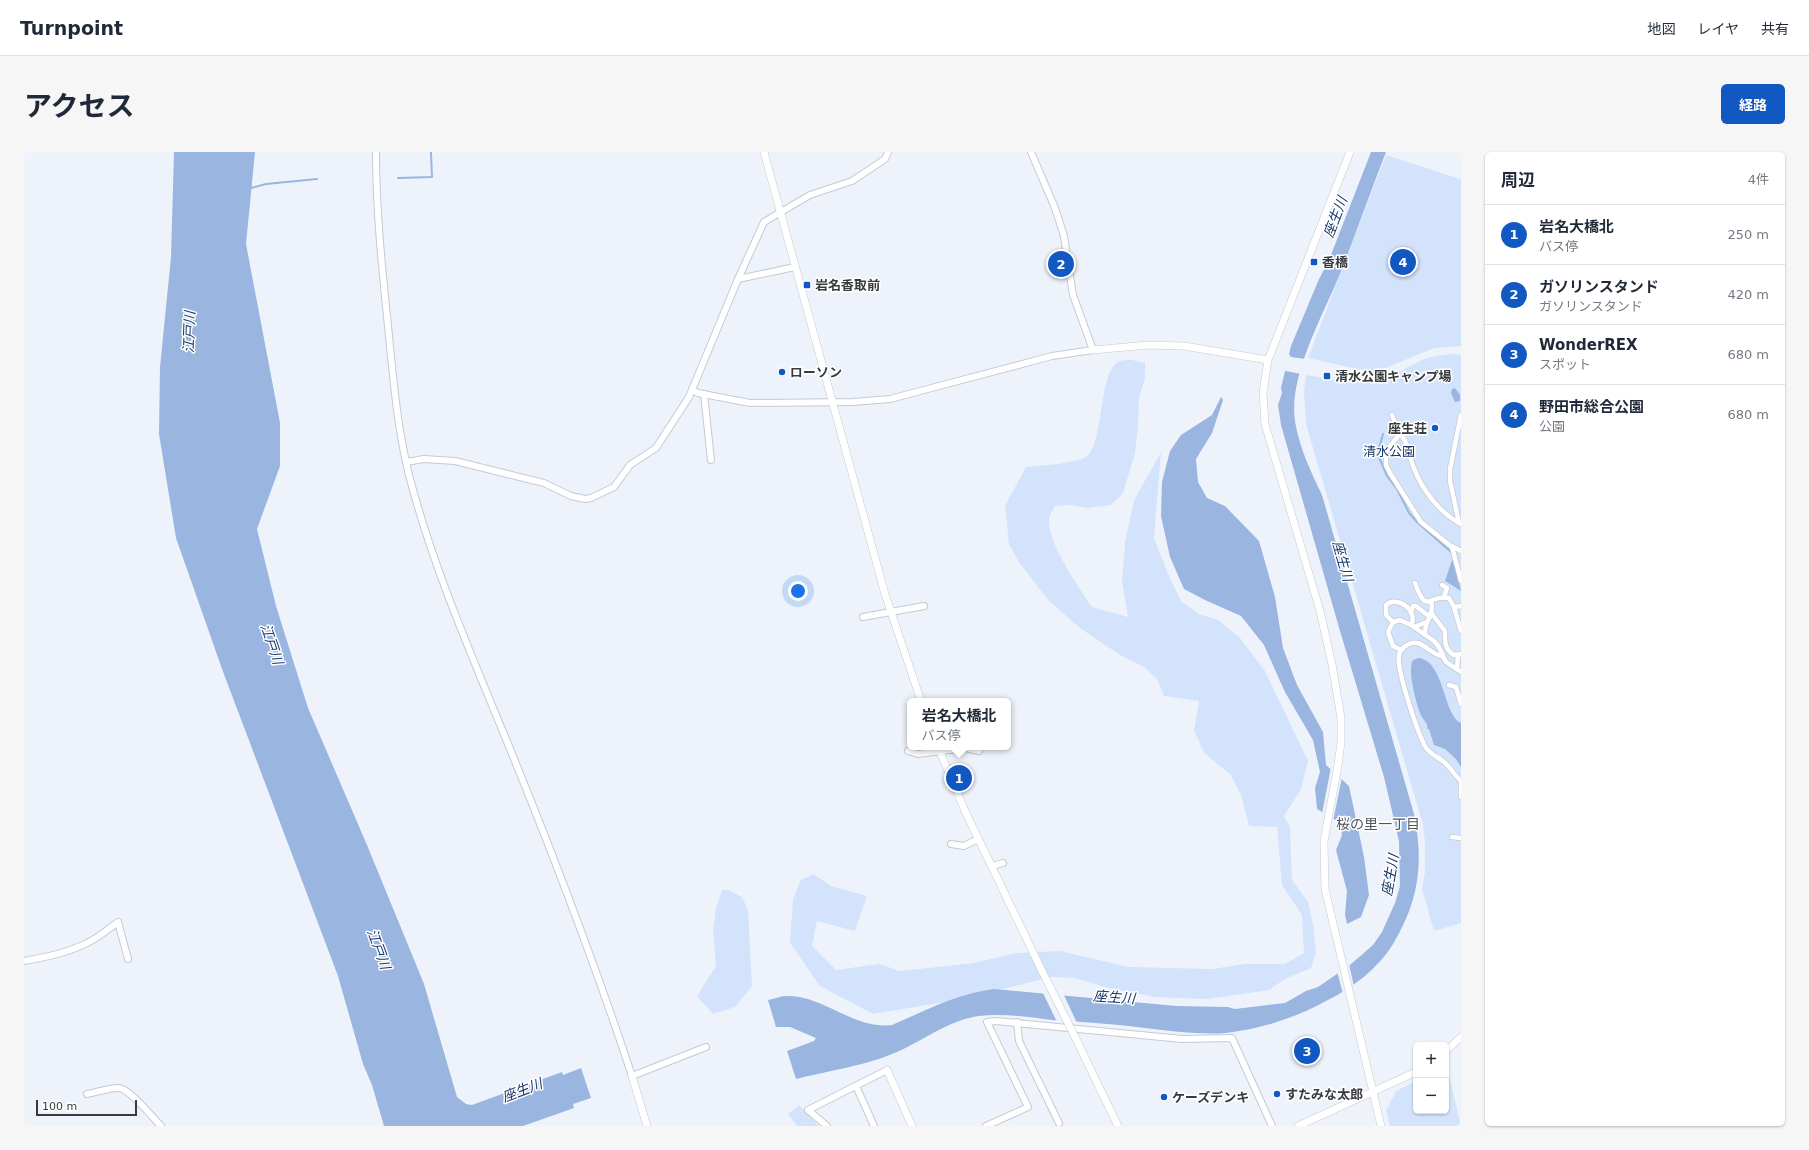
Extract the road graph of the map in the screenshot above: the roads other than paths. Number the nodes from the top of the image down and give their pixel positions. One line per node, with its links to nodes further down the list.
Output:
1 (376, 152): 18 (street)
2 (764, 152): 6 (street)
3 (888, 152): 6 (street)
4 (1031, 152): 9 (street)
5 (1350, 152): 10 (street)
6 (780, 212): 7 (street); 8 (street)
7 (795, 267): 8 (street); 13 (street)
8 (738, 279): 11 (street)
9 (1093, 350): 10 (street); 13 (street)
10 (1268, 360): 74 (street)
11 (692, 390): 12 (street); 18 (street)
12 (704, 394): 13 (street); 17 (street)
13 (833, 402): 33 (street)
14 (1392, 415): 16 (street)
15 (1461, 415): 19 (street)
16 (1400, 434): 19 (street); 20 (street)
17 (711, 460)
18 (406, 462): 72 (street)
19 (1460, 524)
20 (1450, 545): 21 (street); 23 (street)
21 (1461, 551)
22 (1461, 560): 23 (street)
23 (1457, 564): 24 (street)
24 (1461, 581)
25 (1415, 583): 28 (street)
26 (1442, 585): 27 (street)
27 (1444, 597): 28 (street); 31 (street)
28 (1431, 601): 34 (street)
29 (924, 606): 33 (street)
30 (1461, 606): 31 (street)
31 (1454, 607): 36 (street)
32 (1411, 611): 34 (street); 37 (street); 39 (street)
33 (891, 612): 35 (street); 49 (street)
34 (1431, 615): 38 (street); 43 (street)
35 (863, 617)
36 (1460, 621): 40 (street)
37 (1392, 622): 39 (street); 42 (street)
38 (1427, 622): 39 (street); 41 (street)
39 (1412, 626): 41 (street)
40 (1461, 631)
41 (1425, 636): 44 (street)
42 (1401, 650): 44 (street); 56 (street)
43 (1460, 654): 45 (street)
44 (1442, 656): 45 (street)
45 (1459, 671)
46 (1449, 685): 48 (street)
47 (1461, 685): 48 (street)
48 (1456, 687): 50 (street)
49 (920, 698)
50 (1461, 704)
51 (935, 750): 54 (street)
52 (939, 750): 60 (street)
53 (974, 750): 55 (street)
54 (908, 751)
55 (979, 751)
56 (1461, 783): 57 (street)
57 (1461, 797)
58 (1452, 837): 59 (street)
59 (1461, 838)
60 (978, 839): 61 (street); 63 (street)
61 (951, 844)
62 (1003, 863): 63 (street)
63 (992, 866): 83 (street, bridge)
64 (128, 959): 65 (street)
65 (24, 961)
66 (1017, 1022): 76 (street); 82 (street); 84 (street)
67 (1461, 1037): 69 (street)
68 (706, 1047): 72 (street)
69 (1449, 1048)
70 (887, 1070): 73 (street); 81 (street)
71 (1413, 1073): 74 (street)
72 (632, 1076): 78 (street)
73 (856, 1086): 79 (street); 80 (street)
74 (1373, 1092): 85 (street); 86 (street)
75 (87, 1094): 77 (street)
76 (1059, 1123)
77 (161, 1126)
78 (647, 1126)
79 (827, 1126)
80 (874, 1126)
81 (912, 1126)
82 (986, 1126)
83 (1118, 1126)
84 (1272, 1126)
85 (1298, 1126)
86 (1381, 1126)

